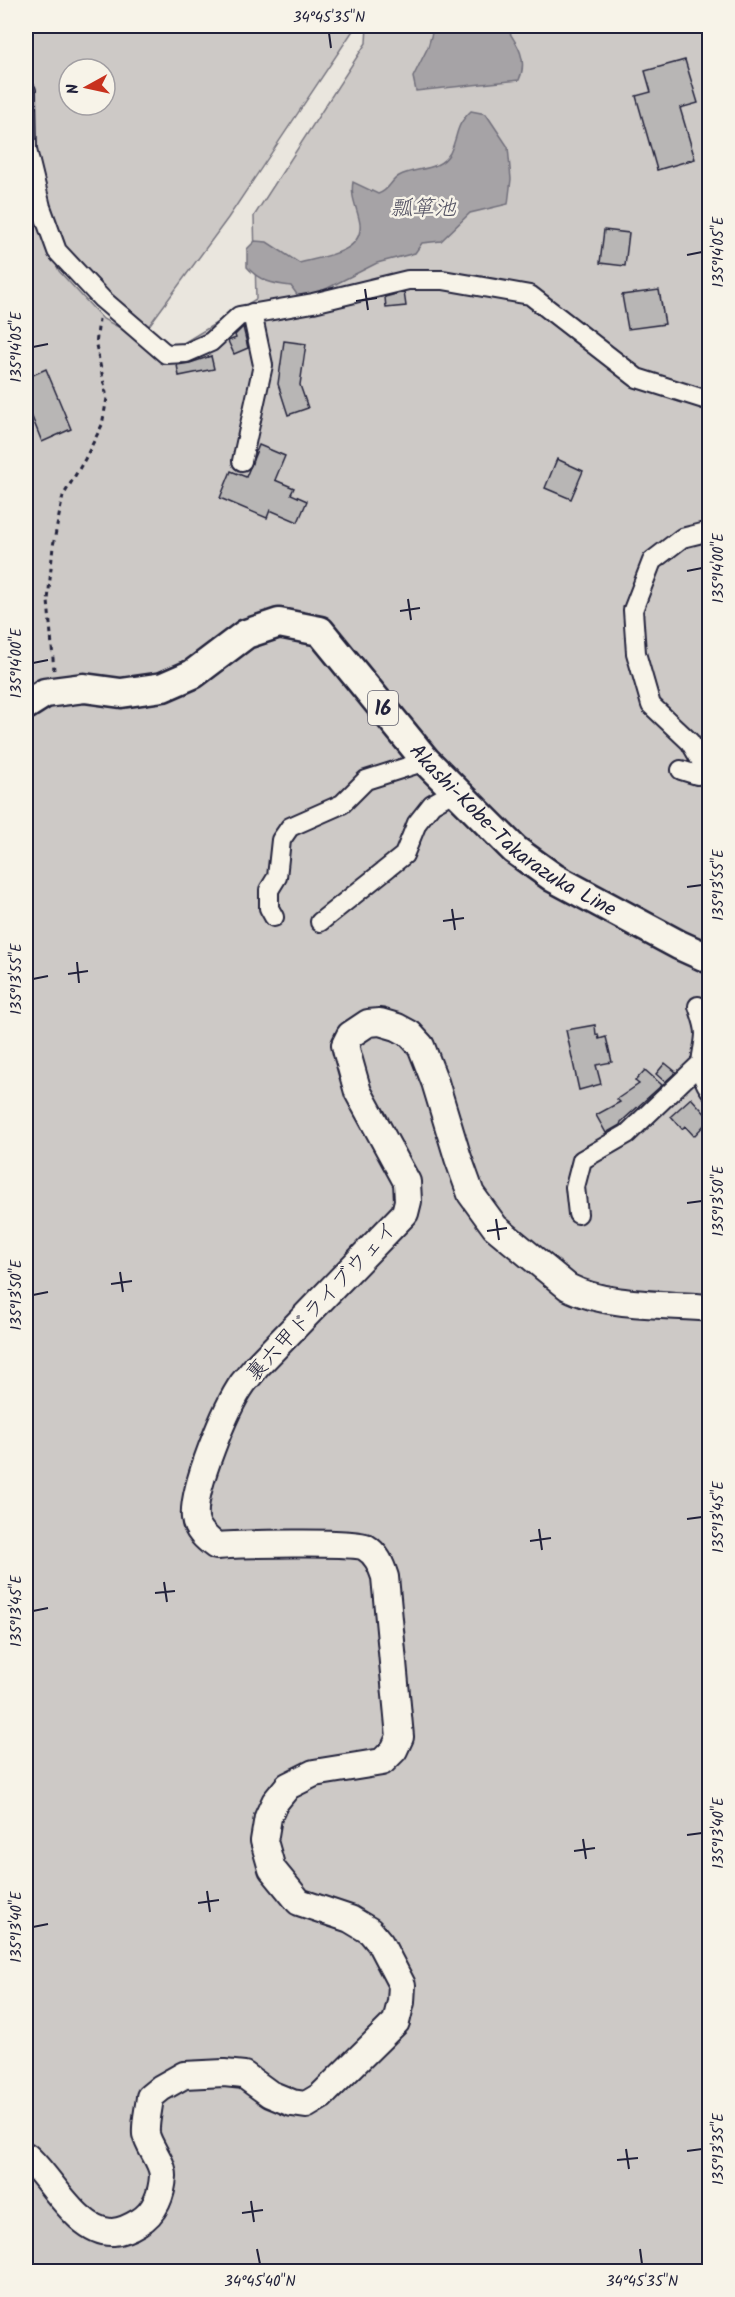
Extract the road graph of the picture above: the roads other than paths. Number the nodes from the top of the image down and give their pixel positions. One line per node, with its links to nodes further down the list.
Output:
1 (26, 92): 2 (street)
2 (252, 313): 3 (street); 4 (street)
3 (710, 401)
4 (242, 461)
5 (710, 531): 8 (street)
6 (35, 699): 7 (main road, Akashi-Kobe-Takarazuka Line / 16)
7 (426, 761): 9 (main road, Akashi-Kobe-Takarazuka Line / 16); 10 (street)
8 (681, 770)
9 (455, 791): 11 (street); 12 (main road, Akashi-Kobe-Takarazuka Line / 16)
10 (274, 917)
11 (320, 922)
12 (710, 959)
13 (698, 1006): 14 (street)
14 (707, 1030): 15 (street)
15 (700, 1064): 16 (street); 17 (street)
16 (710, 1090)
17 (578, 1214)
18 (710, 1308): 19 (street, 裏六甲ドライブウェイ)
19 (26, 2156)

